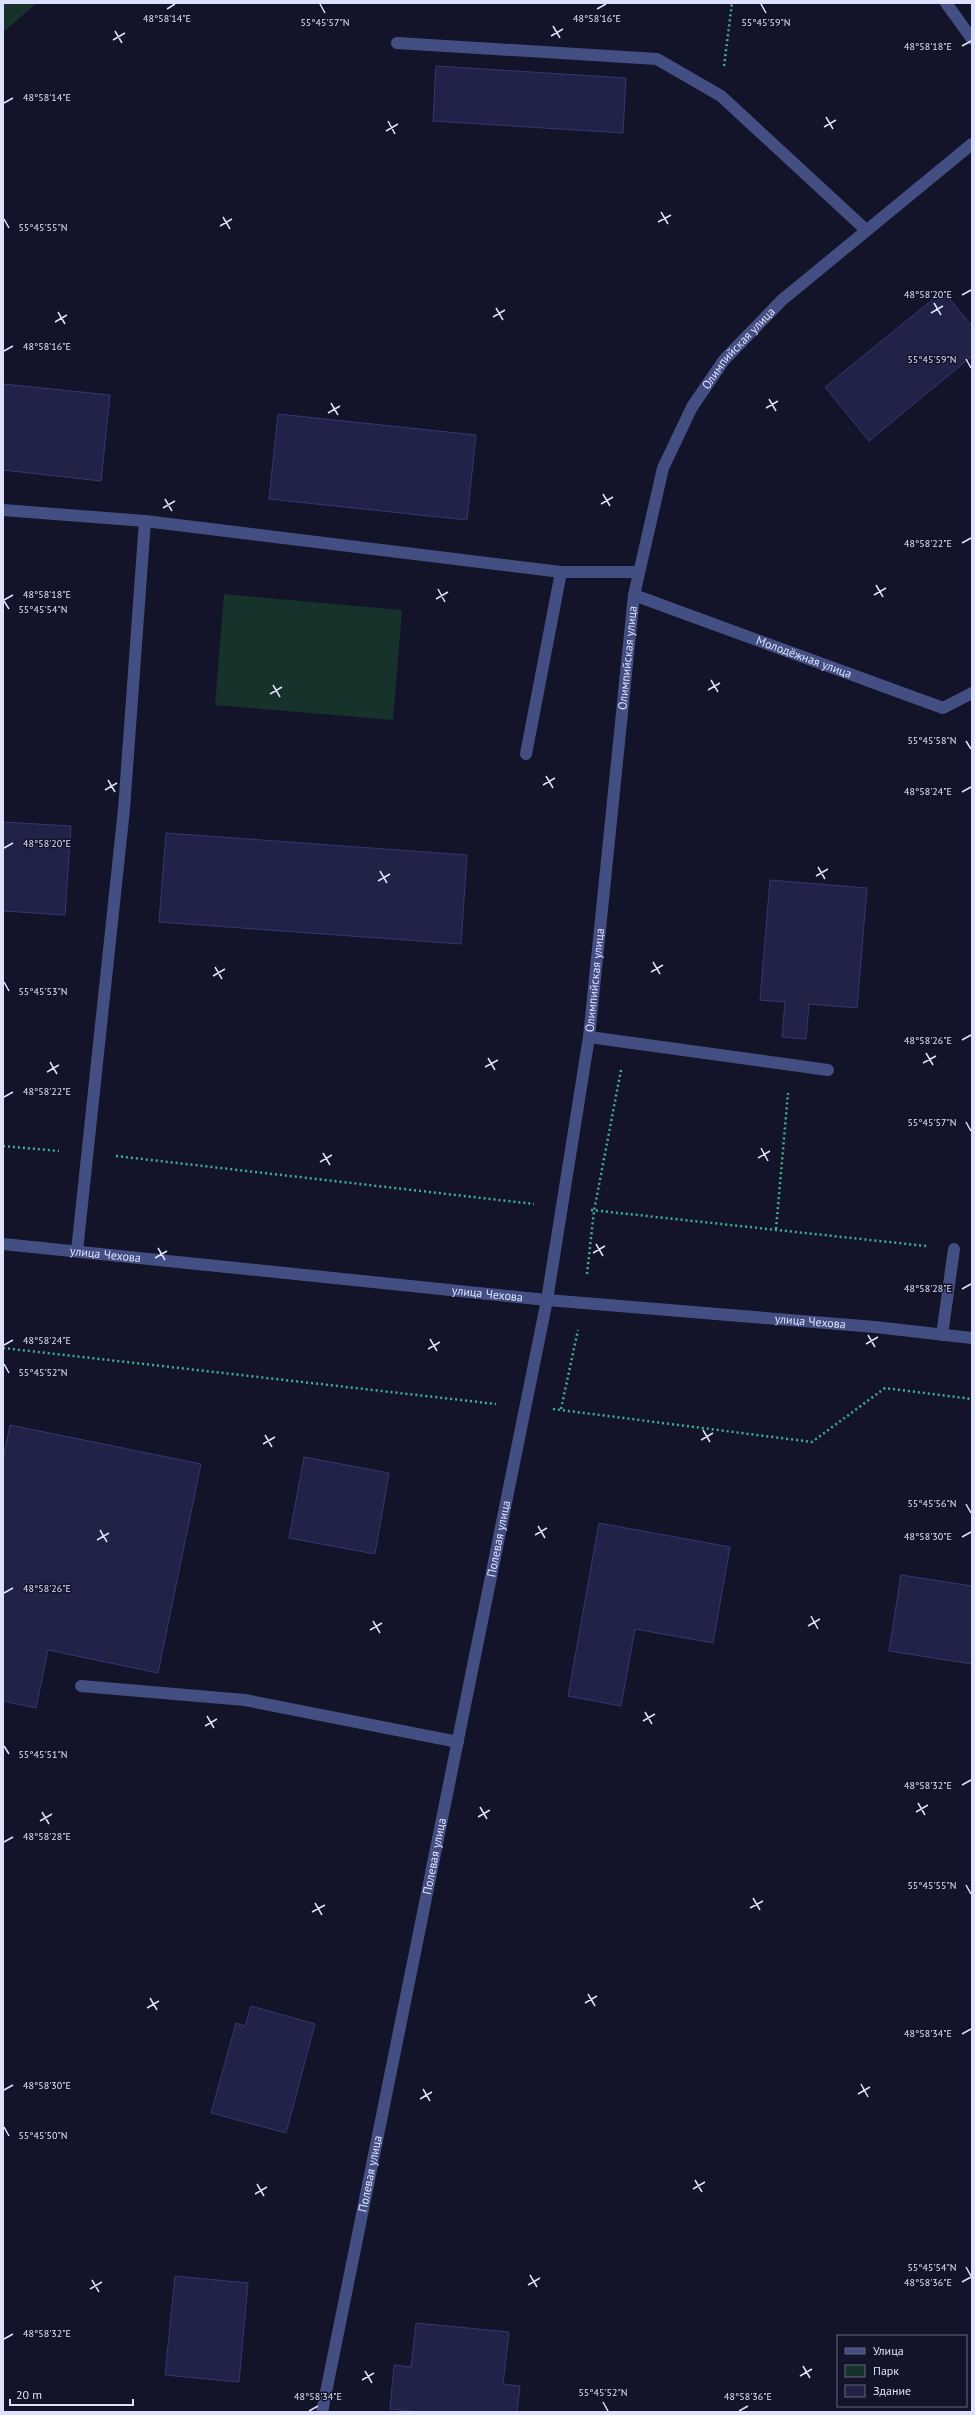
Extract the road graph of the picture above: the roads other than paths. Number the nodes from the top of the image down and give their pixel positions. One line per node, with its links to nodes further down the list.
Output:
1 (946, 3): 2 (street)
2 (972, 39)
3 (397, 43): 5 (street)
4 (972, 144): 5 (street, Олимпийская улица)
5 (866, 230): 9 (street, Олимпийская улица)
6 (3, 510): 7 (street)
7 (145, 521): 8 (street); 17 (street)
8 (561, 572): 9 (street); 12 (street)
9 (639, 572): 10 (street, Олимпийская улица)
10 (634, 595): 11 (street, Молодёжная улица); 13 (street, Олимпийская улица)
11 (972, 693)
12 (526, 754)
13 (589, 1037): 14 (street); 18 (street, Олимпийская улица)
14 (828, 1070)
15 (3, 1244): 17 (street, улица Чехова)
16 (954, 1249): 19 (street)
17 (78, 1252): 18 (street, улица Чехова)
18 (547, 1300): 19 (street, улица Чехова); 22 (street, Полевая улица)
19 (942, 1335): 20 (street, улица Чехова)
20 (972, 1338)
21 (81, 1686): 22 (street)
22 (458, 1742): 23 (street, Полевая улица)
23 (322, 2412)

